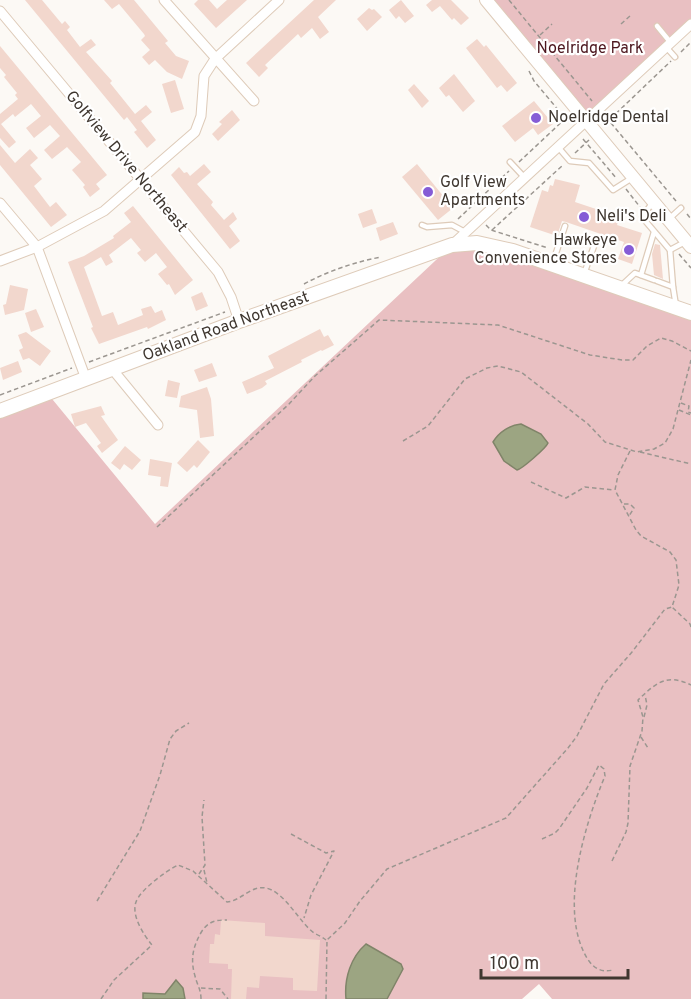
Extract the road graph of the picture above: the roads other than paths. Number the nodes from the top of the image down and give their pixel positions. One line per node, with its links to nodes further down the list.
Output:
1 (164, 0): 9 (street)
2 (279, 0): 9 (street)
3 (486, 0): 11 (street)
4 (0, 11): 15 (street, Golfview Drive Northeast)
5 (691, 24): 7 (street)
6 (657, 26): 7 (lane)
7 (668, 45): 8 (lane); 11 (street)
8 (675, 57)
9 (215, 58): 10 (street); 15 (street)
10 (254, 100)
11 (586, 121): 12 (street); 16 (street)
12 (558, 147): 14 (street); 16 (lane)
13 (510, 162): 14 (lane)
14 (524, 178): 23 (street)
15 (141, 180): 28 (street); 38 (street, Golfview Drive Northeast)
16 (627, 181): 17 (street)
17 (653, 202): 20 (street); 24 (lane)
18 (0, 203): 28 (street)
19 (681, 208): 20 (lane)
20 (668, 220): 25 (street)
21 (422, 225): 23 (lane)
22 (565, 226): 31 (lane)
23 (466, 232): 26 (street)
24 (654, 232): 29 (lane); 32 (lane)
25 (689, 244): 29 (lane)
26 (452, 245): 31 (main road, Oakland Road Northeast); 38 (main road, Oakland Road Northeast)
27 (594, 246): 33 (lane)
28 (37, 248): 30 (street); 40 (street)
29 (672, 249): 34 (lane)
30 (0, 261)
31 (552, 265): 33 (main road, Oakland Road Northeast)
32 (641, 275): 34 (lane); 35 (lane)
33 (583, 276): 35 (main road, Oakland Road Northeast)
34 (673, 287): 36 (lane)
35 (619, 288): 36 (main road, Oakland Road Northeast)
36 (677, 309): 37 (main road, Oakland Road Northeast)
37 (691, 313)
38 (239, 321): 39 (main road, Oakland Road Northeast)
39 (113, 370): 40 (main road, Oakland Road Northeast); 42 (street)
40 (86, 379): 41 (main road, Oakland Road Northeast)
41 (0, 411)
42 (158, 425)

